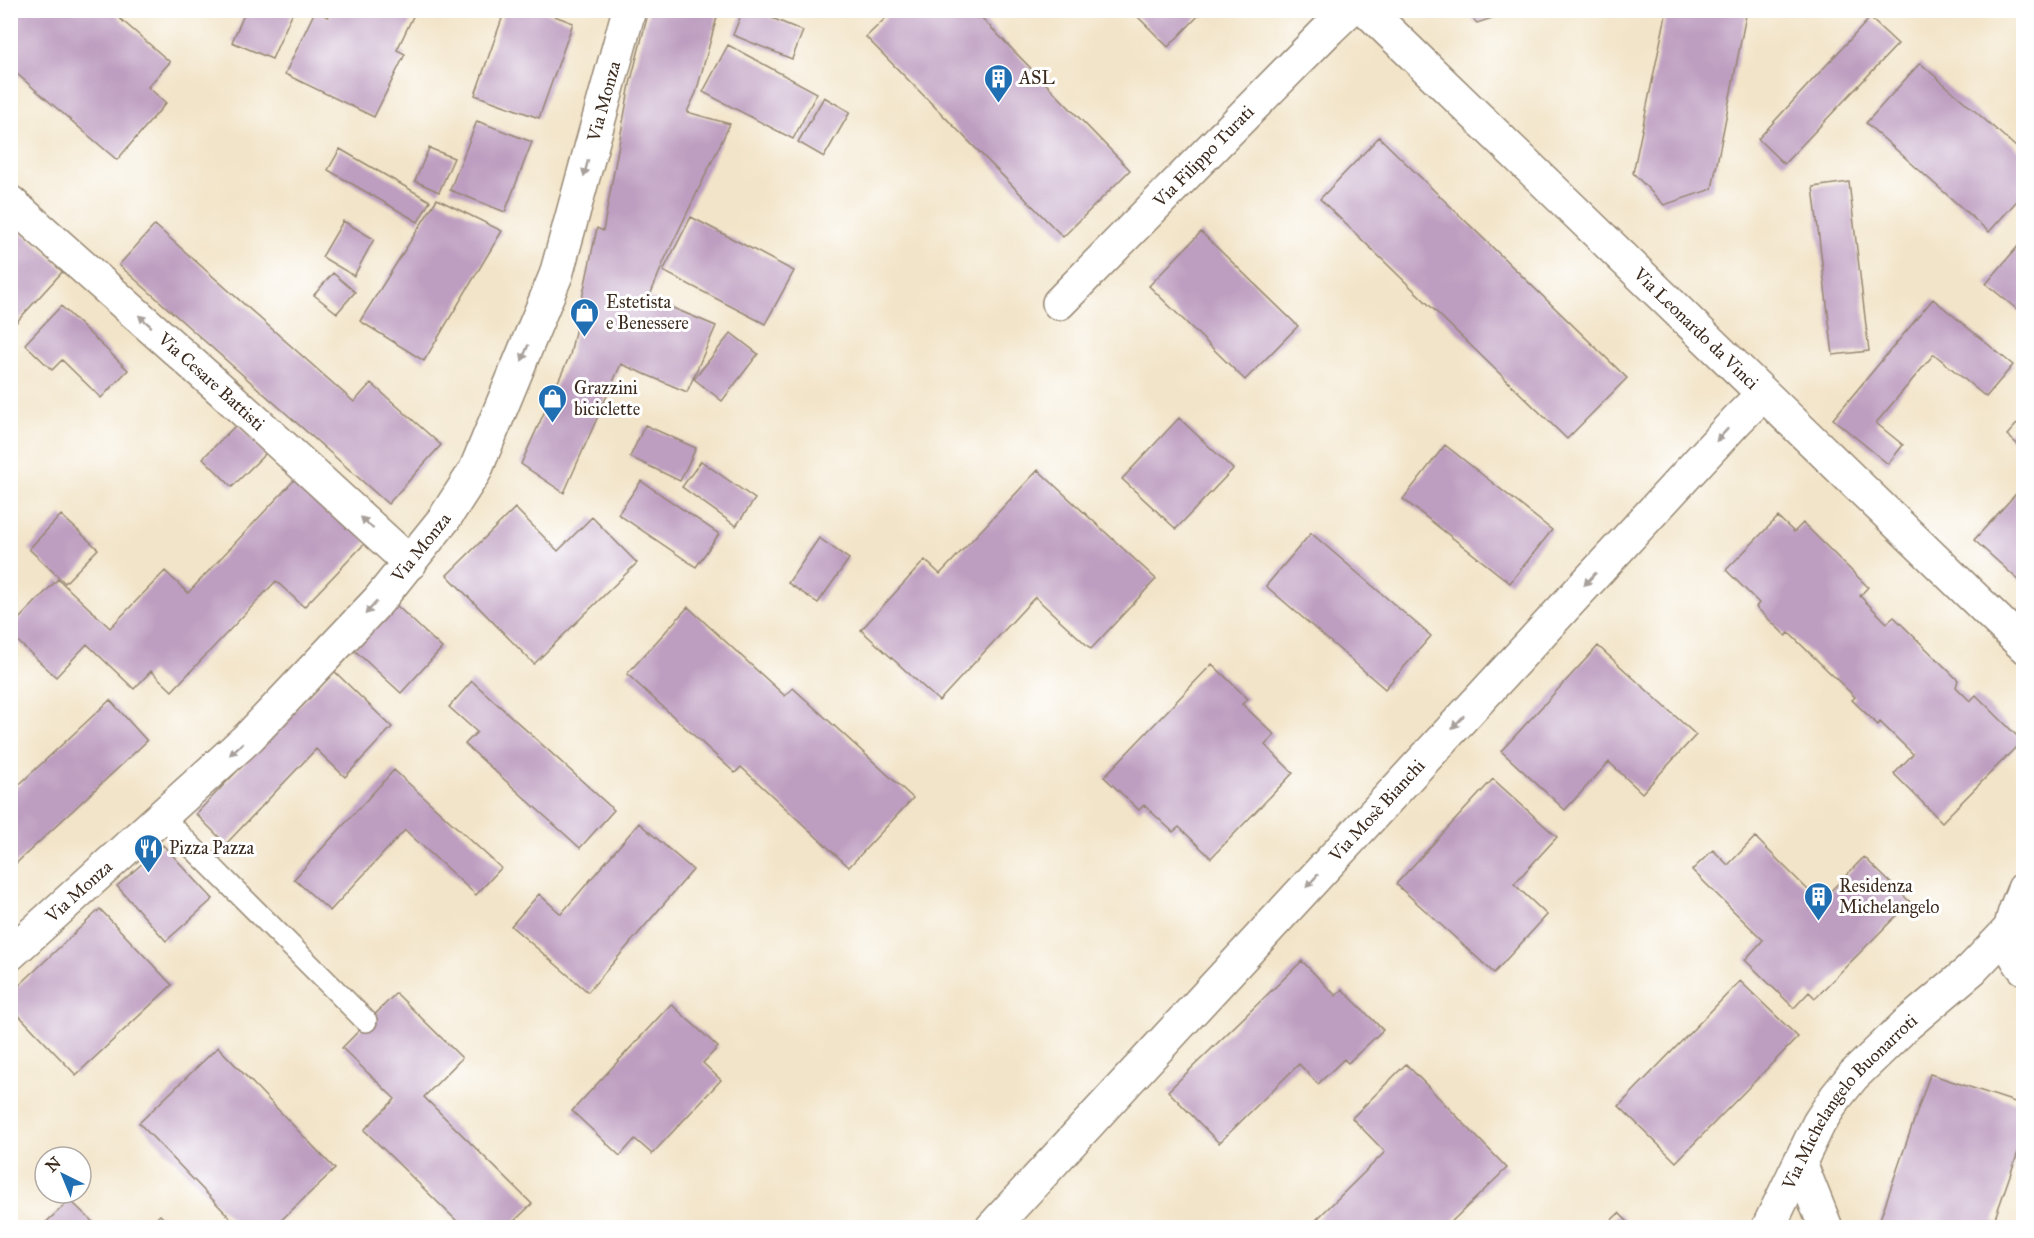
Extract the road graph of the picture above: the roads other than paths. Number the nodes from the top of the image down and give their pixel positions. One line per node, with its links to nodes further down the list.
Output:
1 (629, 10): 7 (street, Via Monza, one-way to 7)
2 (1349, 10): 5 (street, Via Filippo Turati)
3 (1367, 10): 6 (street, Via Leonardo da Vinci)
4 (10, 202): 7 (street, Via Cesare Battisti, one-way to 4)
5 (1059, 303)
6 (1763, 394): 8 (street, Via Leonardo da Vinci); 18 (street, Via Mosè Bianchi, one-way to 18)
7 (410, 563): 9 (street, Via Monza, one-way to 9)
8 (2024, 646)
9 (162, 817): 12 (street, Via Monza); 16 (lane)
10 (2024, 889): 11 (street)
11 (2012, 927): 13 (street); 15 (street, Via Michelangelo Buonarroti)
12 (10, 954)
13 (2024, 968)
14 (2024, 974): 15 (street, Via Michelangelo Buonarroti)
15 (1948, 991): 17 (street, Via Michelangelo Buonarroti)
16 (366, 1021)
17 (1800, 1163): 19 (street, Via Michelangelo Buonarroti); 20 (street)
18 (992, 1227)
19 (1768, 1227)
20 (1826, 1227)

